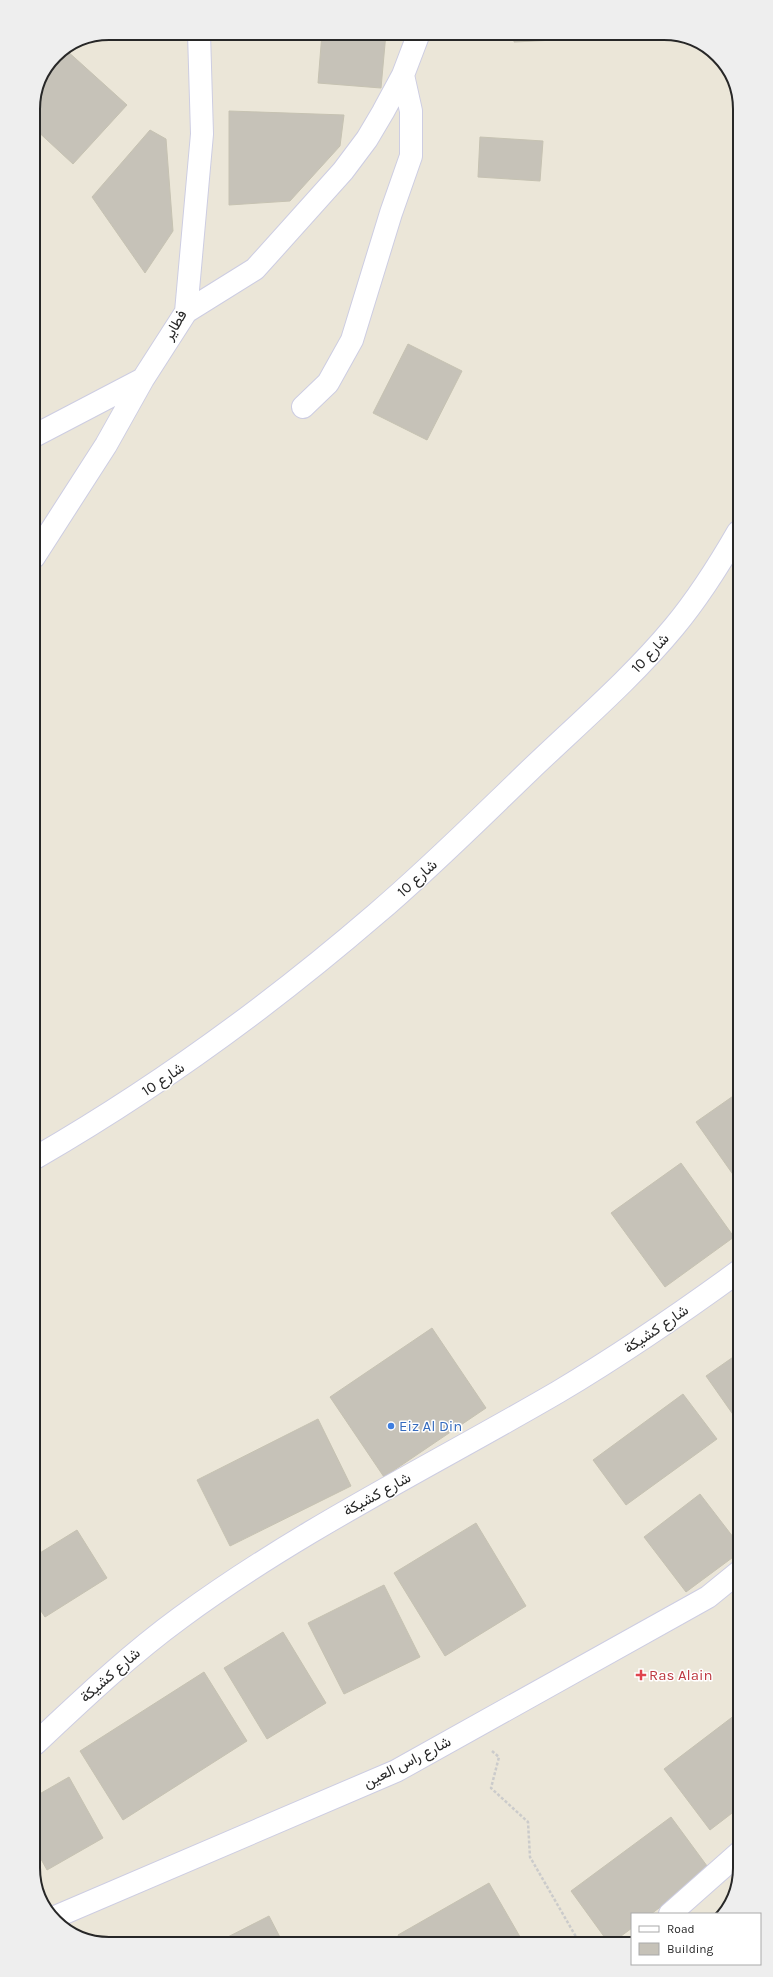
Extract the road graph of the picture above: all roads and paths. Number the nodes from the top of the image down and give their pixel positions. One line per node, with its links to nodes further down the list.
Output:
1 (199, 40): 4 (street, فطاير)
2 (416, 40): 3 (street)
3 (402, 74): 4 (street); 6 (street)
4 (186, 312): 5 (street, فطاير)
5 (143, 379): 7 (street); 9 (street, فطاير)
6 (303, 407)
7 (40, 433)
8 (733, 540): 10 (street, شارع 10)
9 (40, 548)
10 (40, 1155)
11 (733, 1275): 14 (street, شارع كشيكة)
12 (733, 1577): 13 (street, شارع راس العين)
13 (468, 1731): 17 (street, شارع راس العين); 18 (path)
14 (40, 1740)
15 (733, 1858): 16 (street)
16 (671, 1913)
17 (59, 1915)
18 (576, 1937)

